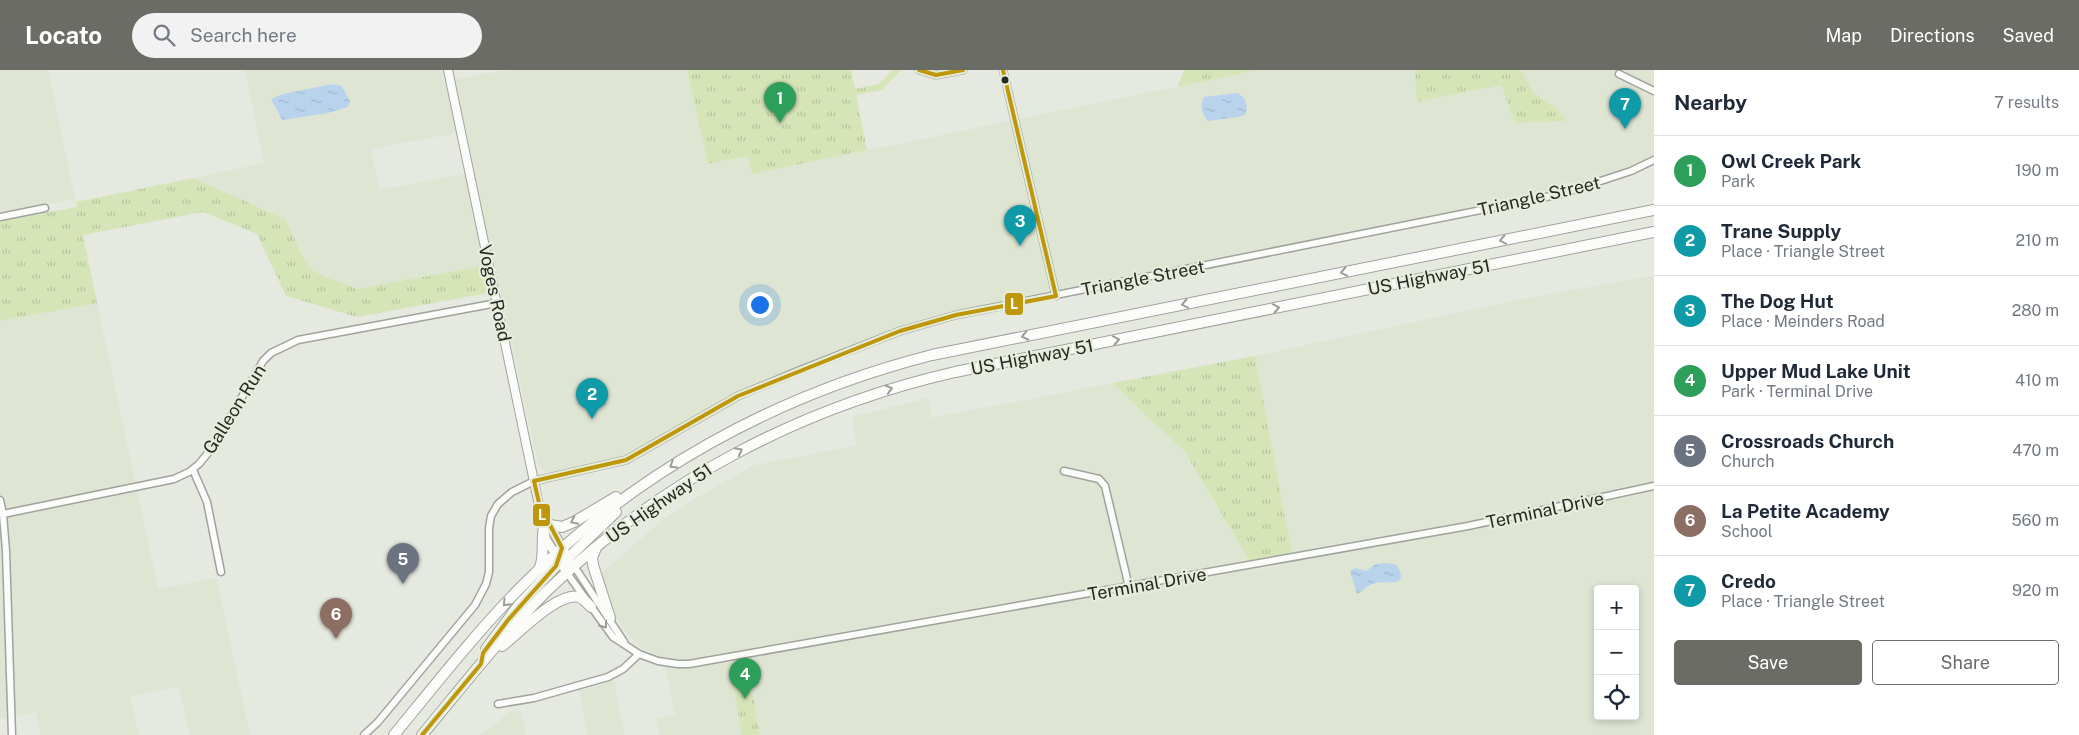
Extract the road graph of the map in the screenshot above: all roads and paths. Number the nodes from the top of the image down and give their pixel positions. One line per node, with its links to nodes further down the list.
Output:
1 (448, 70): 15 (street, Voges Road)
2 (919, 70): 3 (street)
3 (963, 70)
4 (1003, 70): 14 (street)
5 (1618, 74): 6 (street)
6 (1654, 91)
7 (1654, 160): 14 (street, Triangle Street)
8 (1654, 204): 13 (main road)
9 (46, 208): 11 (street)
10 (1654, 210): 13 (main road, US Highway 51)
11 (0, 217)
12 (1654, 234): 24 (main road, US Highway 51, one-way to 12)
13 (1521, 237): 19 (main road, US Highway 51, one-way to 19)
14 (1056, 296): 18 (street, Triangle Street)
15 (497, 303): 16 (street, Galleon Run); 18 (street, Voges Road)
16 (192, 470): 22 (street, Galleon Run); 27 (street)
17 (1064, 471): 28 (street)
18 (534, 481): 23 (street, Voges Road); 37 (street, Triangle Street)
19 (643, 484): 23 (main road, one-way to 23); 25 (main road)
20 (1654, 486): 28 (street, Terminal Drive)
21 (0, 500): 22 (street)
22 (3, 514): 36 (street)
23 (547, 526): 25 (street, Voges Road); 26 (main road)
24 (596, 547): 25 (main road, US Highway 51); 30 (main road)
25 (564, 560): 26 (main road); 29 (street, Terminal Drive); 30 (street, Terminal Drive); 33 (main road, US Highway 51); 34 (main road)
26 (540, 568): 38 (main road, one-way to 38)
27 (221, 572)
28 (1129, 587): 32 (street, Terminal Drive)
29 (591, 607): 31 (street, Terminal Drive, one-way to 31); 33 (main road)
30 (610, 618): 31 (street, Terminal Drive)
31 (625, 643): 32 (street, Terminal Drive)
32 (639, 654): 35 (street)
33 (489, 655): 34 (main road)
34 (481, 664): 39 (main road)
35 (498, 704)
36 (12, 735)
37 (364, 735)
38 (394, 735)
39 (422, 735)

